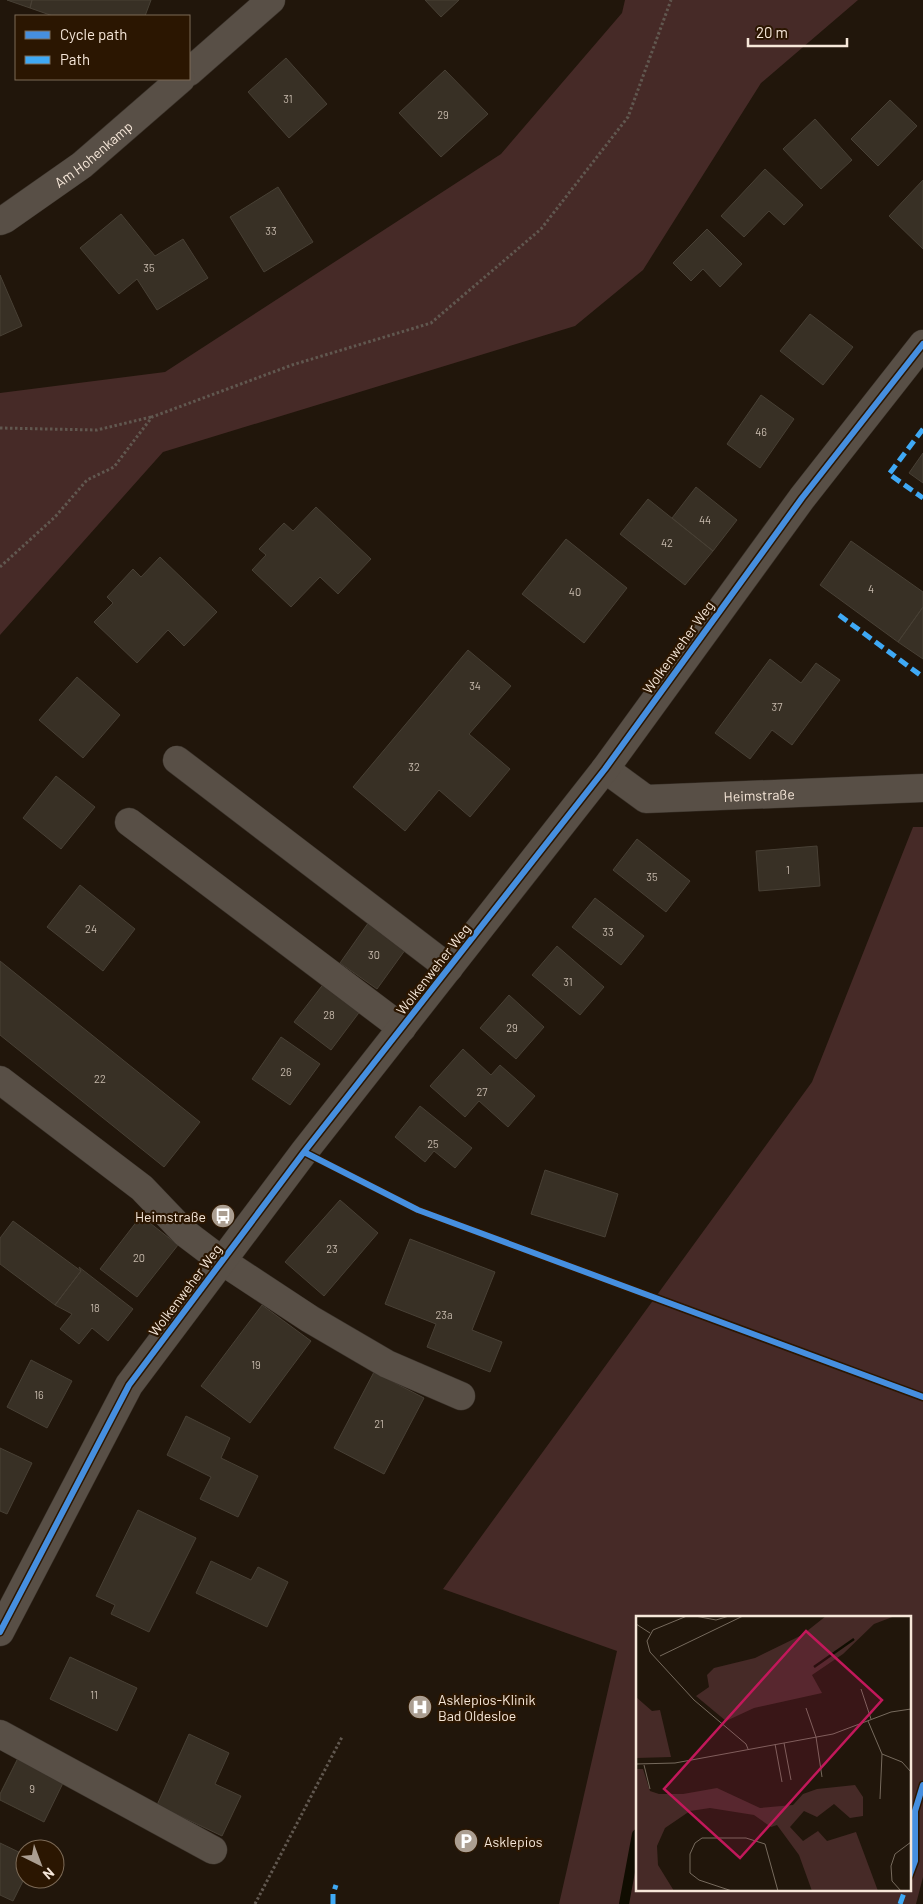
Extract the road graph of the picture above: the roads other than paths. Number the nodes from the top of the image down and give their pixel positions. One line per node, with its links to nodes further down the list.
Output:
1 (271, 0): 2 (street)
2 (190, 71)
3 (180, 80): 4 (street, Am Hohenkamp)
4 (0, 221)
5 (923, 344): 7 (street, Wolkenweher Weg)
6 (177, 760): 10 (street)
7 (604, 770): 8 (street, Heimstraße); 10 (street, Wolkenweher Weg)
8 (923, 788)
9 (129, 822): 11 (street)
10 (449, 968): 11 (street, Wolkenweher Weg)
11 (402, 1028): 13 (street, Wolkenweher Weg)
12 (0, 1080): 13 (street)
13 (222, 1262): 14 (street); 15 (street, Wolkenweher Weg)
14 (461, 1396)
15 (0, 1632)
16 (0, 1734): 17 (street)
17 (213, 1850)

